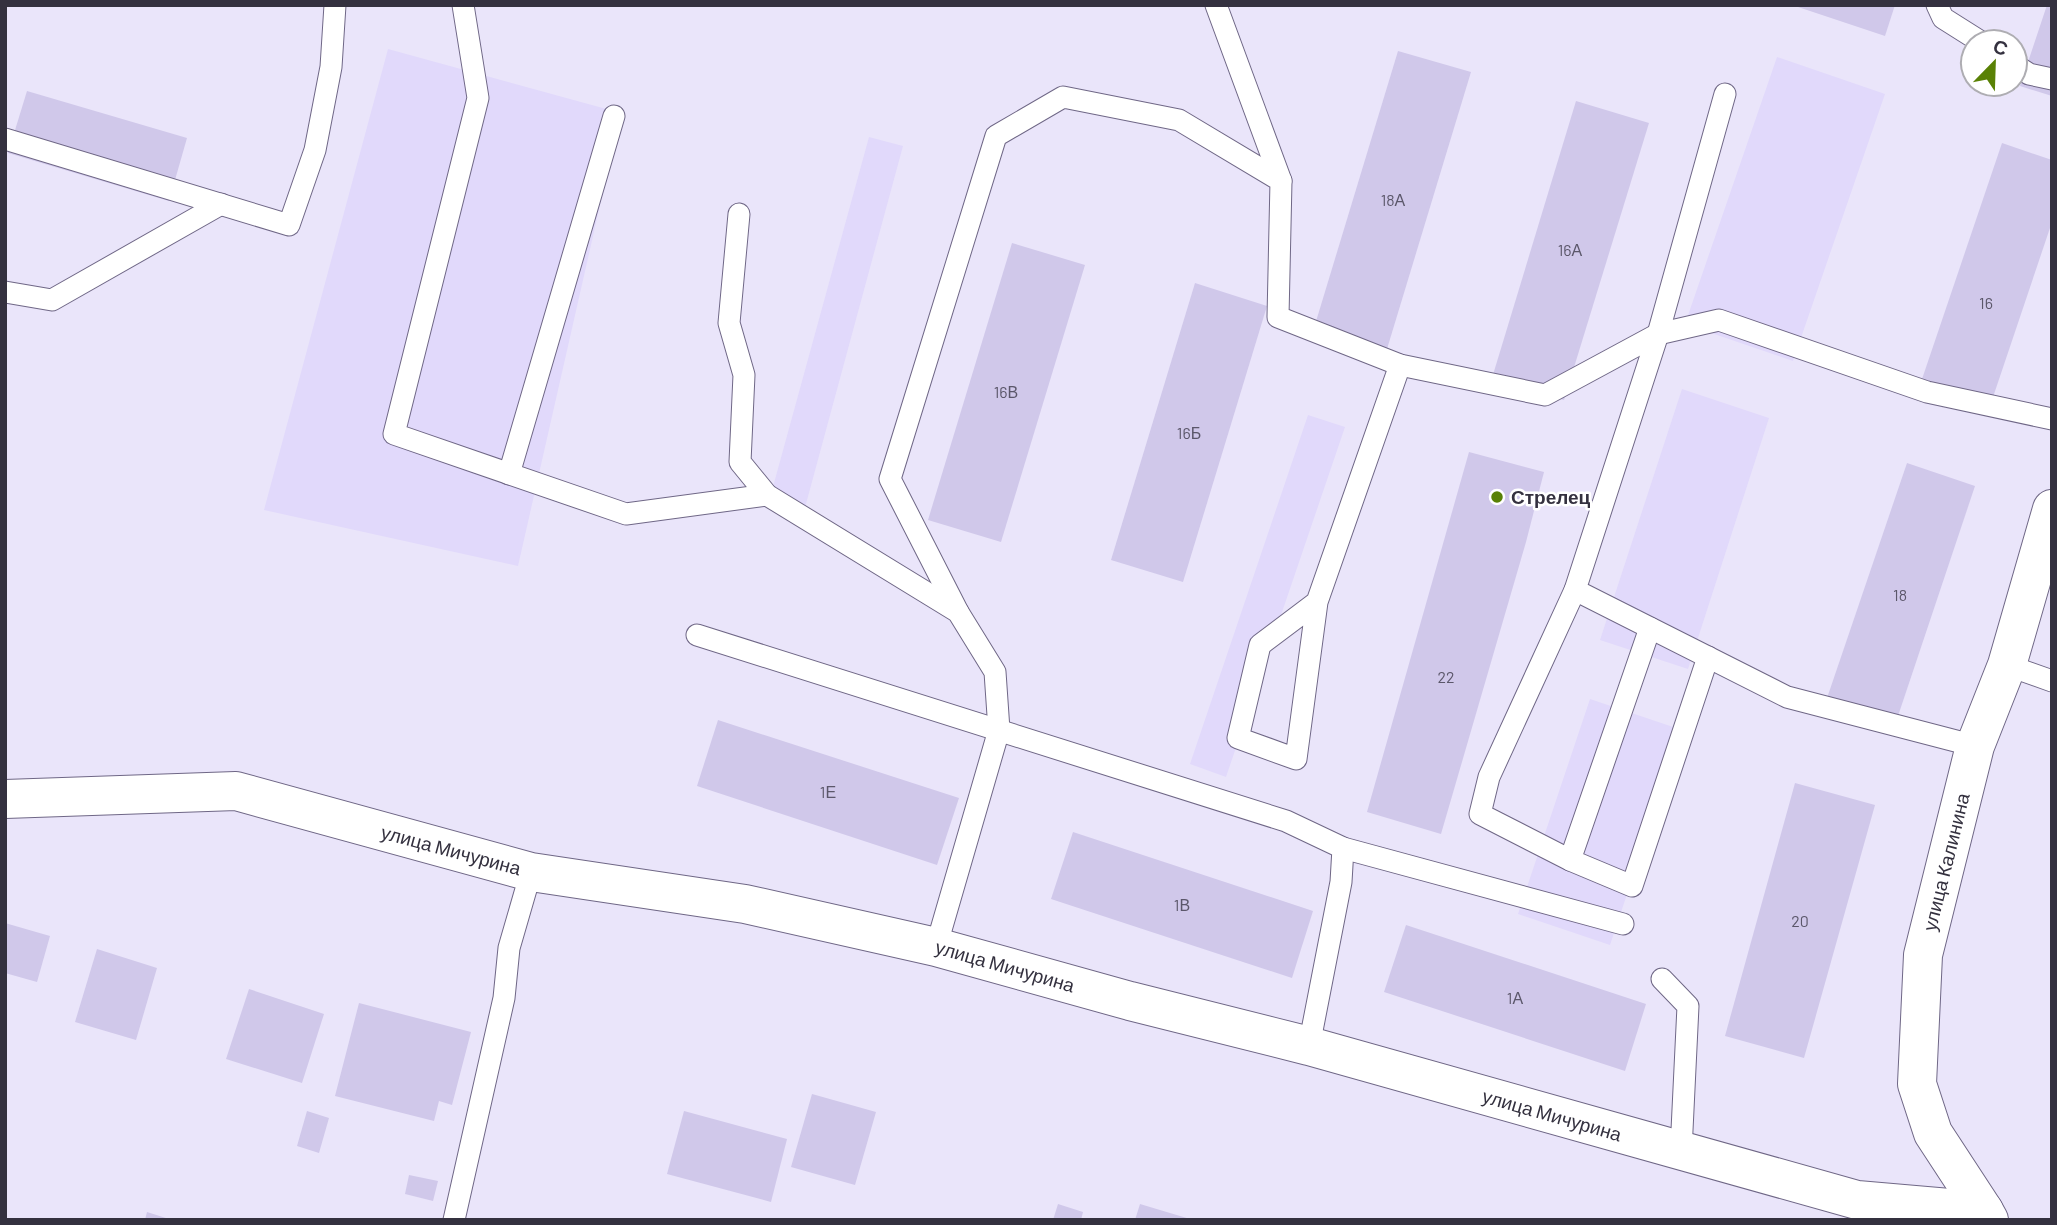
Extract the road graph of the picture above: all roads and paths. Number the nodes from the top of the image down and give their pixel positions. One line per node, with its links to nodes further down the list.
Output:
1 (335, 5): 12 (lane)
2 (463, 5): 18 (lane)
3 (1216, 5): 11 (lane)
4 (1937, 5): 5 (lane)
5 (1959, 28)
6 (2029, 74): 7 (lane)
7 (2052, 79)
8 (1725, 94): 15 (lane)
9 (614, 116): 18 (lane)
10 (5, 139): 12 (lane)
11 (1281, 181): 16 (lane); 23 (lane)
12 (221, 204): 14 (lane)
13 (739, 214): 19 (lane)
14 (5, 292)
15 (1658, 334): 16 (lane); 17 (lane); 21 (lane)
16 (1400, 365): 22 (lane)
17 (2052, 419)
18 (509, 474): 19 (lane)
19 (767, 495): 23 (lane)
20 (2052, 509): 27 (street, улица Калинина)
21 (1575, 590): 24 (lane); 33 (lane)
22 (1317, 602): 22 (lane)
23 (958, 612): 29 (lane)
24 (1650, 628): 26 (lane); 33 (lane)
25 (697, 635): 29 (lane)
26 (1708, 657): 30 (lane); 33 (lane)
27 (2007, 665): 28 (lane); 30 (street, улица Калинина)
28 (2052, 681)
29 (999, 730): 32 (lane); 36 (lane)
30 (1975, 746): 40 (street, улица Калинина)
31 (5, 799): 34 (street, улица Мичурина)
32 (1343, 848): 35 (lane); 38 (lane)
33 (1570, 860)
34 (531, 873): 36 (street, улица Мичурина); 41 (lane)
35 (1623, 924)
36 (936, 947): 38 (street, улица Мичурина)
37 (1662, 979): 39 (lane)
38 (1308, 1046): 39 (street, улица Мичурина)
39 (1681, 1151): 40 (street, улица Мичурина)
40 (1986, 1215)
41 (454, 1220)

